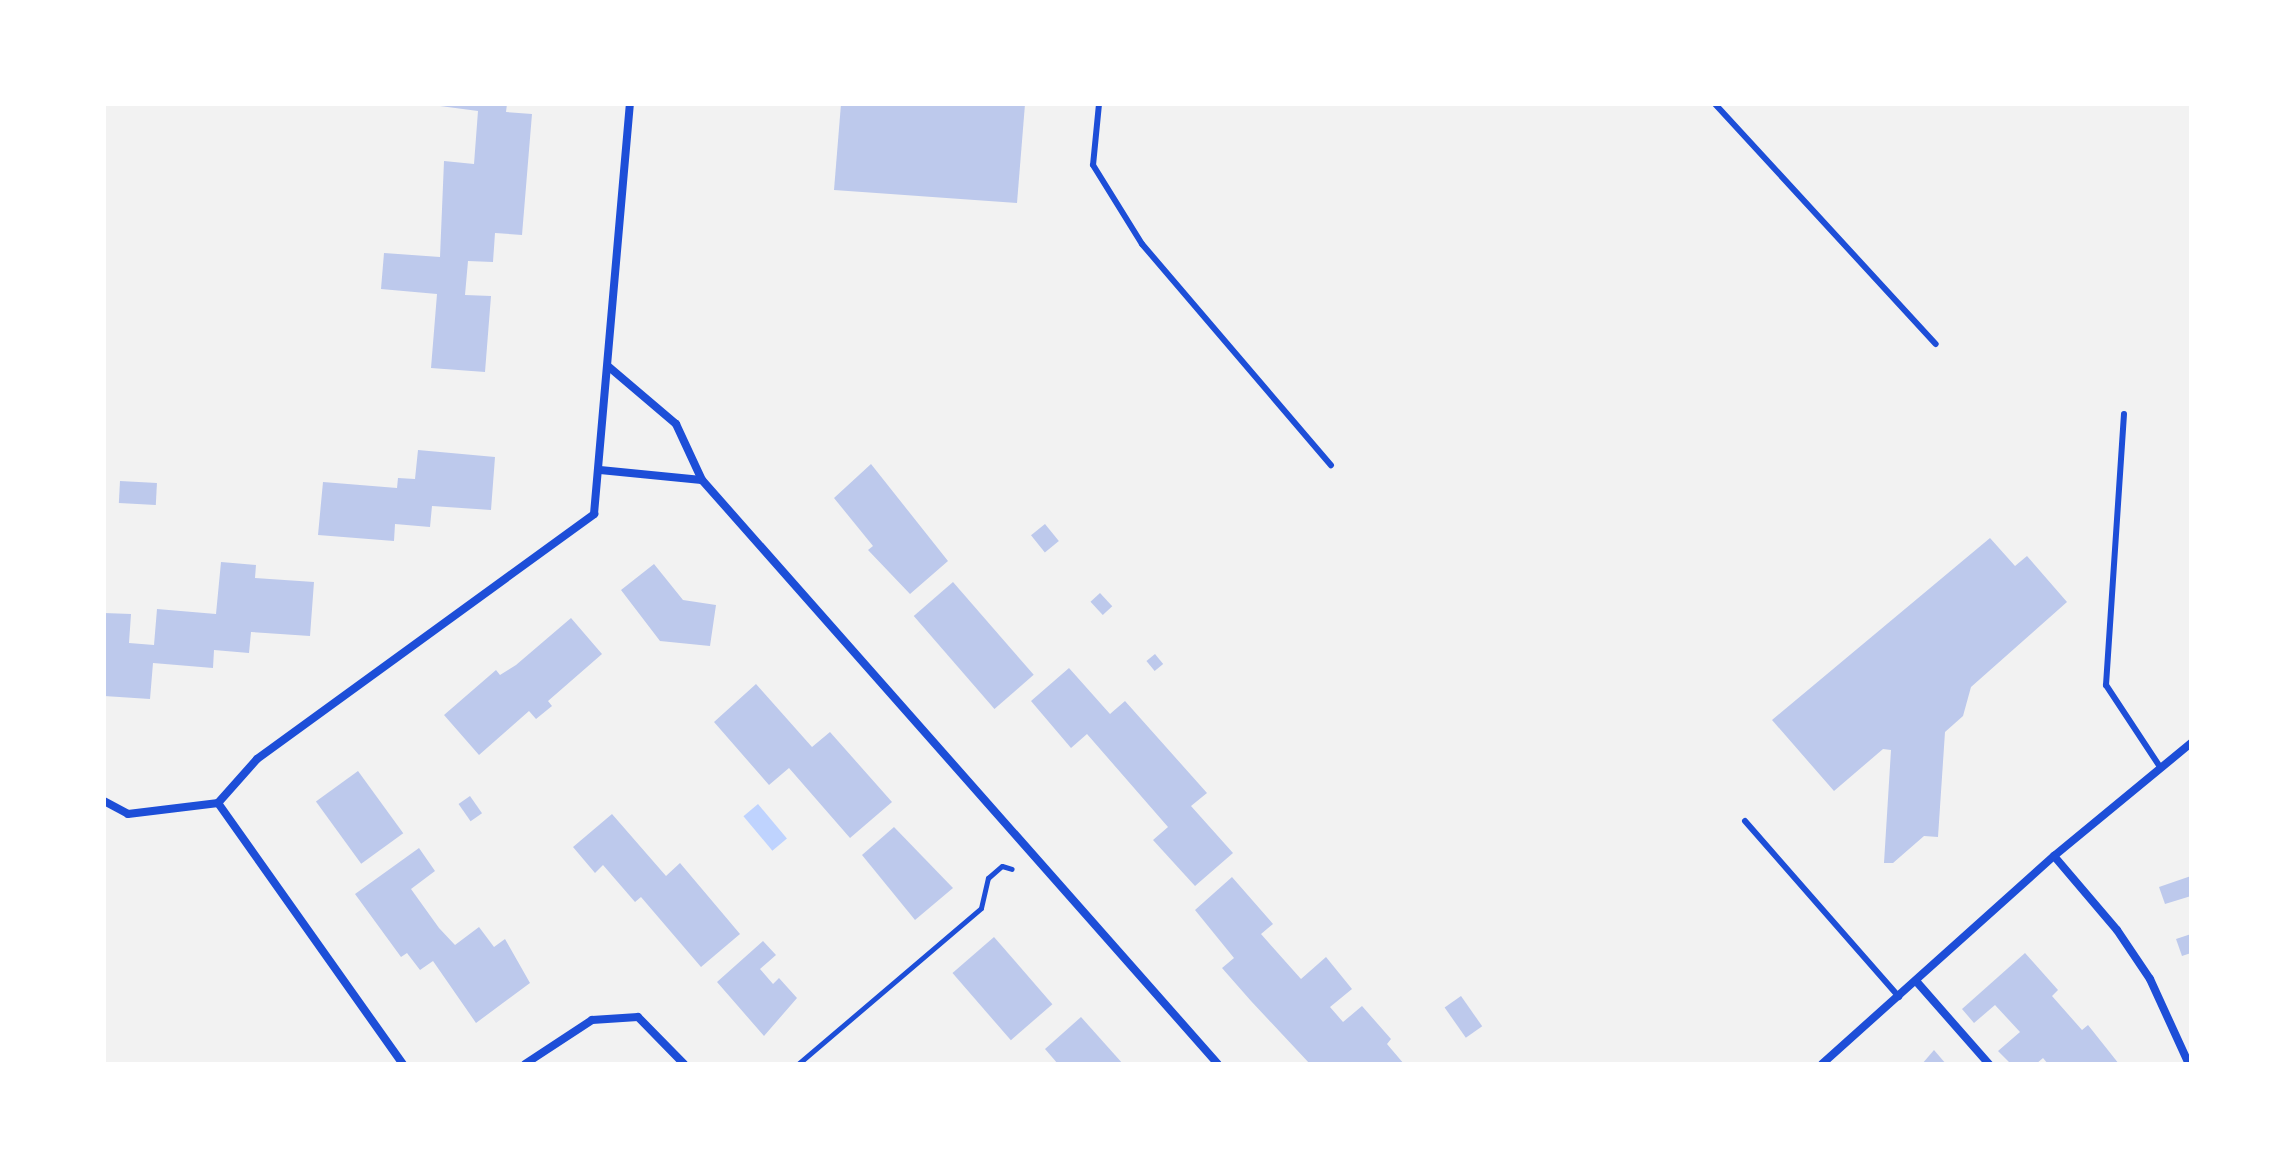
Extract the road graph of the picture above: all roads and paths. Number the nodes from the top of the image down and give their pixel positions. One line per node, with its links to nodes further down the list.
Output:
1 (630, 104): 5 (street)
2 (1099, 104): 7 (lane)
3 (1715, 104): 4 (lane)
4 (1936, 344)
5 (609, 367): 8 (street); 9 (street)
6 (2124, 414): 11 (lane)
7 (1331, 465)
8 (600, 470): 9 (street); 13 (street)
9 (702, 480): 16 (street)
10 (2191, 743): 11 (street)
11 (2160, 767): 15 (street)
12 (104, 801): 13 (street)
13 (218, 803): 20 (street)
14 (1745, 821): 18 (lane)
15 (2054, 856): 17 (street); 19 (street)
16 (1040, 859): 23 (path); 24 (street)
17 (1916, 981): 18 (street); 26 (street)
18 (1899, 997): 25 (street)
19 (2188, 1052): 27 (street)
20 (403, 1064)
21 (525, 1064): 22 (street)
22 (684, 1064)
23 (798, 1064)
24 (1218, 1064)
25 (1822, 1064)
26 (1989, 1064)
27 (2189, 1064)

